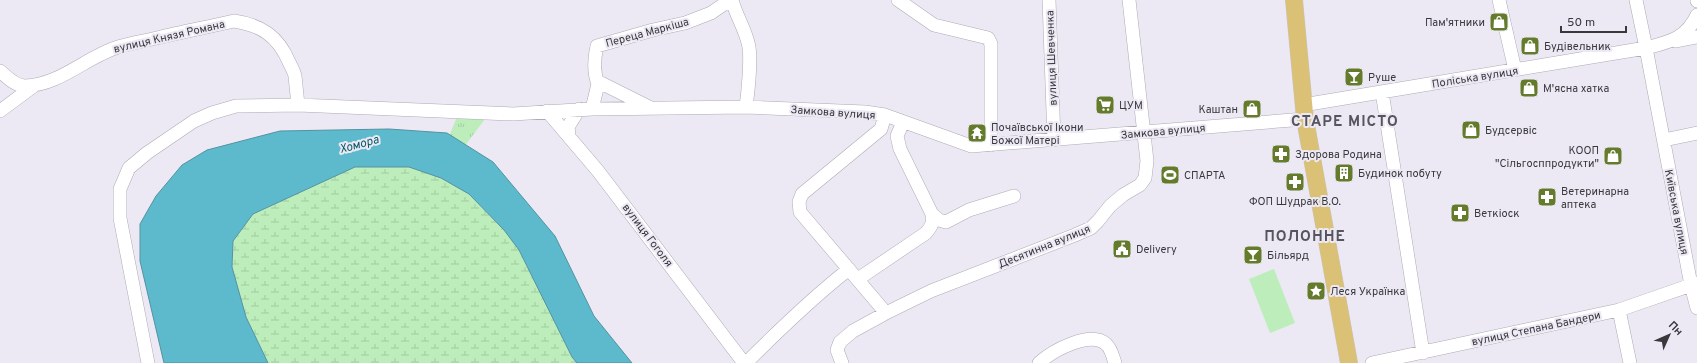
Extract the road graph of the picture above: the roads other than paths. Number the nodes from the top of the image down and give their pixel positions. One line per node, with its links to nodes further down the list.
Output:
1 (731, 0): 16 (street, Переца Маркіша); 20 (street, Переца Маркіша)
2 (898, 0): 36 (street)
3 (1049, 0): 34 (street, вулиця Шевченка)
4 (1128, 0): 30 (street)
5 (1294, 0): 26 (main road)
6 (1499, 0): 12 (street)
7 (1636, 0): 11 (street, Київська вулиця)
8 (1697, 15): 10 (street)
9 (1697, 37): 10 (street)
10 (1675, 41): 11 (street, Поліська вулиця)
11 (1646, 48): 12 (street, Поліська вулиця); 35 (street, Київська вулиця)
12 (1515, 70): 17 (street, Поліська вулиця)
13 (0, 71): 14 (street, вулиця Князя Романа)
14 (9, 80): 15 (street, вулиця Князя Романа); 18 (street)
15 (36, 84): 18 (street); 19 (street, вулиця Князя Романа)
16 (598, 84): 21 (street); 23 (street)
17 (1382, 92): 26 (street, Поліська вулиця); 47 (street)
18 (14, 101): 24 (street)
19 (298, 104): 25 (street, Замкова вулиця); 48 (street, Замкова вулиця)
20 (746, 107): 23 (street, Замкова вулиця); 27 (street, Замкова вулиця)
21 (592, 108): 22 (street, Замкова вулиця); 23 (street, Замкова вулиця)
22 (579, 109): 25 (street, Замкова вулиця); 32 (street)
23 (652, 109)
24 (0, 111)
25 (547, 111): 32 (street, вулиця Гоголя)
26 (1304, 112): 30 (street, Замкова вулиця); 53 (main road)
27 (885, 115): 28 (street, Замкова вулиця); 29 (street)
28 (903, 122): 33 (street); 36 (street, Замкова вулиця)
29 (881, 129): 33 (street); 41 (street)
30 (1144, 132): 34 (street, Замкова вулиця); 46 (street, Десятинна вулиця)
31 (1697, 133): 35 (street)
32 (569, 136): 49 (street, вулиця Гоголя)
33 (897, 136): 38 (street)
34 (1054, 140): 36 (street, Замкова вулиця)
35 (1664, 140): 43 (street, Київська вулиця)
36 (991, 145)
37 (1014, 196): 39 (street)
38 (932, 214): 39 (street); 40 (street)
39 (946, 222): 40 (street)
40 (926, 233): 42 (street)
41 (849, 269): 42 (street); 49 (street)
42 (858, 279): 46 (street)
43 (1694, 284): 44 (street, Київська вулиця); 45 (street, вулиця Степана Бандери)
44 (1697, 308)
45 (1619, 310): 47 (street, вулиця Степана Бандери); 55 (street)
46 (886, 313): 50 (street, Десятинна вулиця)
47 (1424, 353): 54 (street, вулиця Степана Бандери)
48 (148, 363)
49 (745, 363)
50 (842, 363)
51 (1039, 363): 52 (street)
52 (1115, 363)
53 (1349, 363)
54 (1372, 363)
55 (1630, 363)

